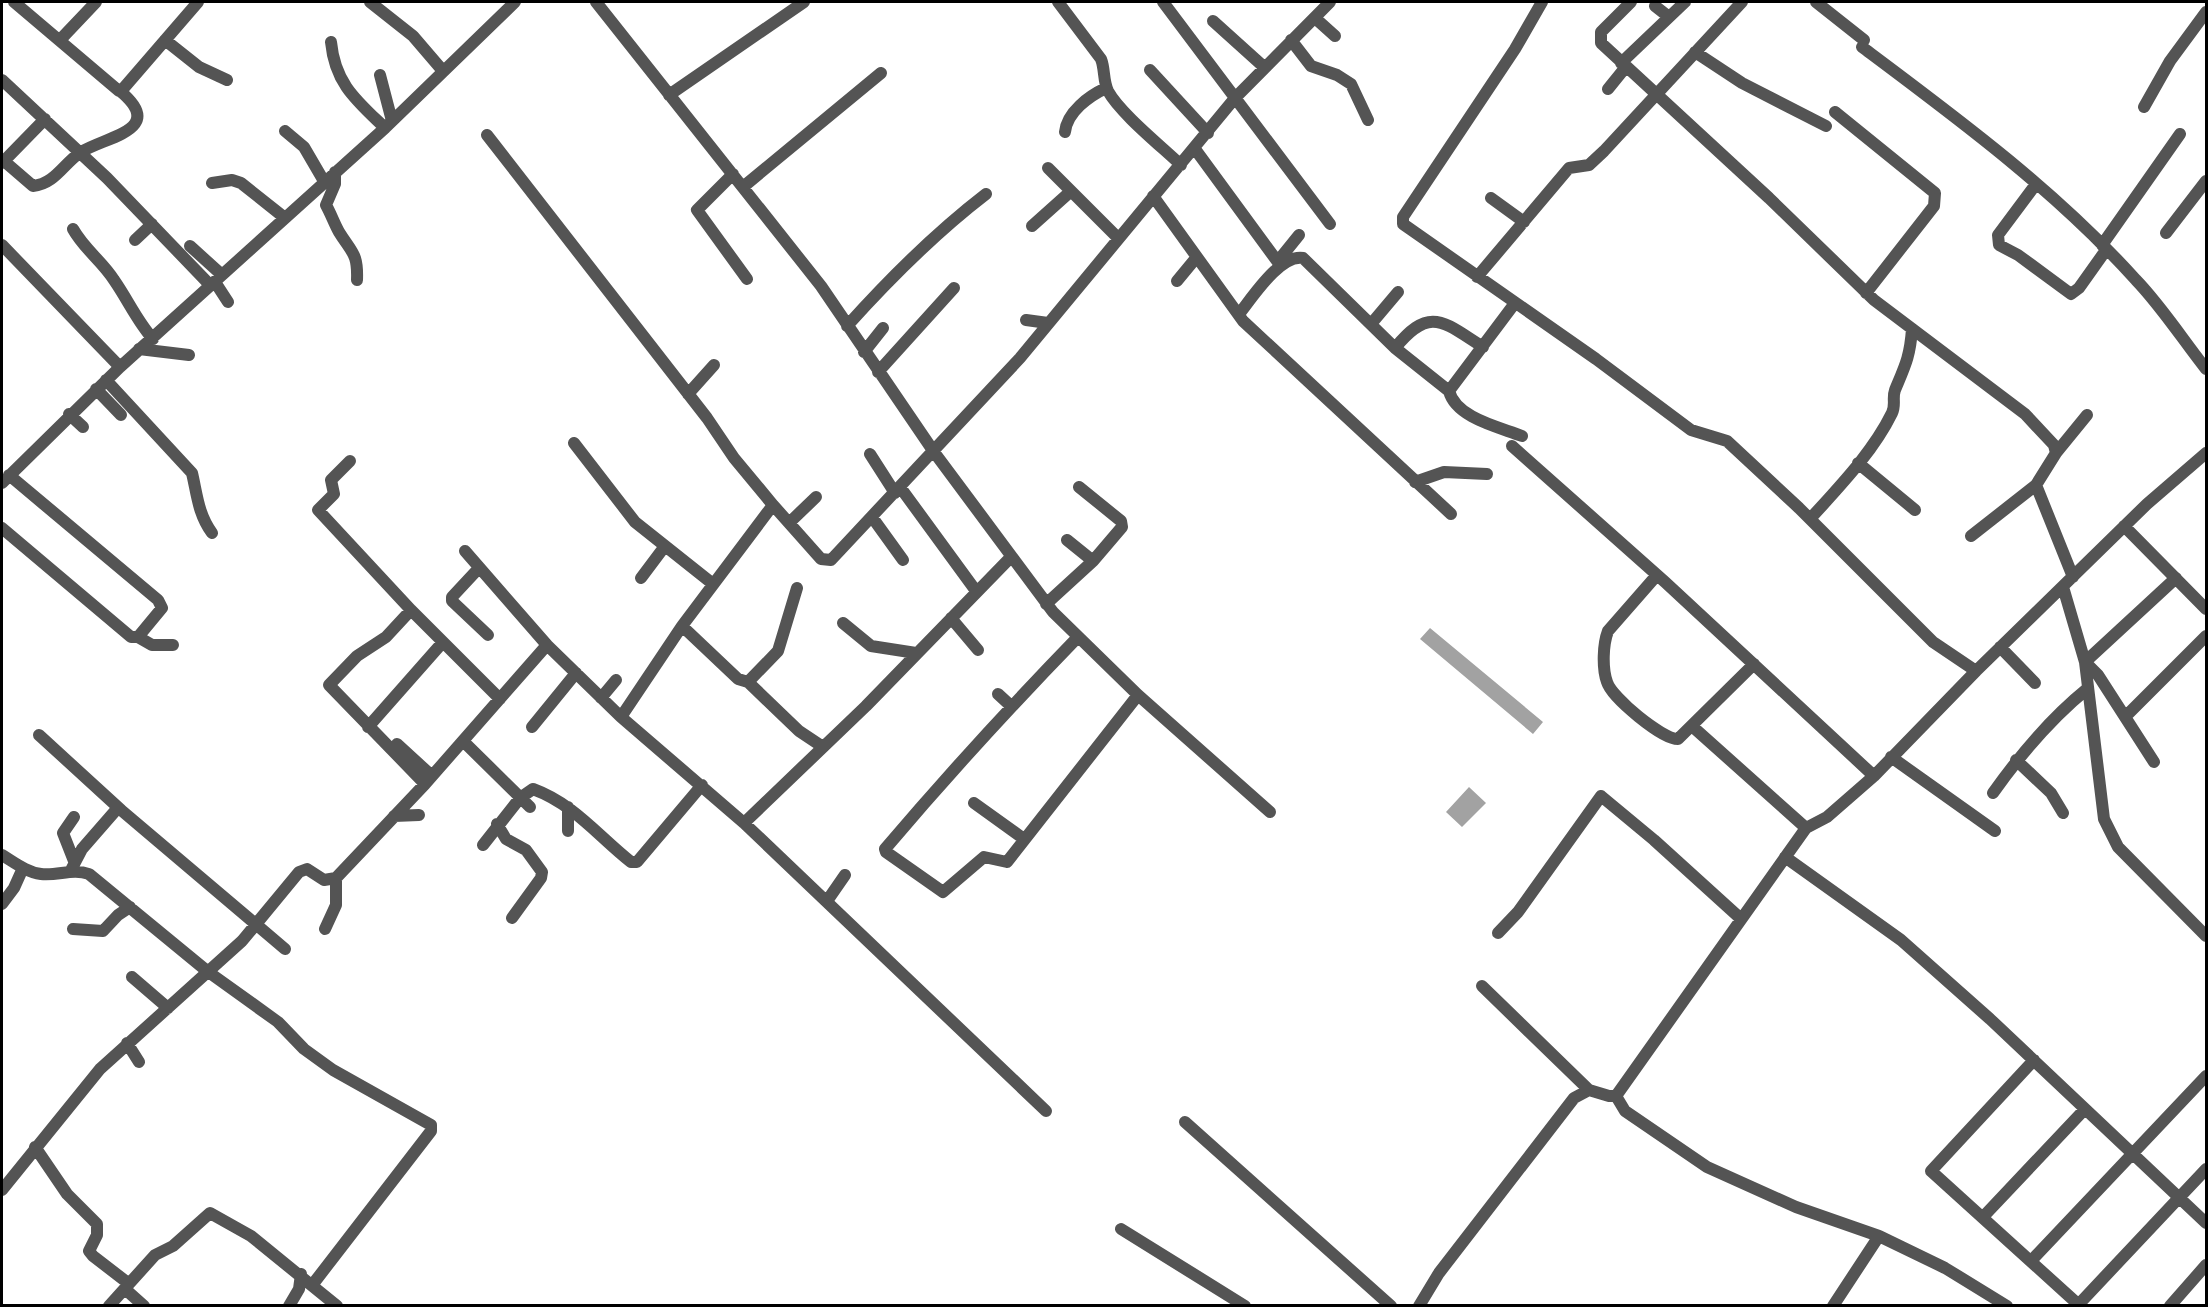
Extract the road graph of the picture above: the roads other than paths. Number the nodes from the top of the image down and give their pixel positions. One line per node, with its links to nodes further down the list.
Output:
1 (14, 2): 22 (street)
2 (96, 2): 22 (street)
3 (198, 2): 23 (street)
4 (370, 2): 30 (street)
5 (513, 2): 30 (street)
6 (596, 2): 38 (street)
7 (804, 2): 38 (street)
8 (1058, 2): 35 (street)
9 (1163, 2): 40 (street)
10 (1330, 2): 19 (street)
11 (1542, 2): 83 (street)
12 (1631, 2): 27 (street)
13 (1685, 2): 18 (street)
14 (1742, 2): 26 (street)
15 (1816, 2): 62 (street)
16 (1655, 6): 18 (street)
17 (2206, 12): 41 (street)
18 (1669, 17): 27 (street)
19 (1315, 18): 21 (street); 24 (street)
20 (1213, 21): 28 (street)
21 (1335, 36)
22 (60, 40): 37 (street)
23 (165, 40): 34 (street); 37 (street)
24 (1291, 40): 28 (street); 44 (street)
25 (331, 42): 45 (street)
26 (1695, 52): 39 (street); 46 (street)
27 (1623, 65): 36 (street); 39 (street)
28 (1264, 67): 40 (street)
29 (1150, 70): 49 (street)
30 (443, 71): 45 (street)
31 (881, 73): 63 (street)
32 (380, 75): 45 (street)
33 (2, 80): 43 (street)
34 (227, 80)
35 (1106, 88): 48 (street); 55 (street)
36 (1608, 89)
37 (120, 91): 53 (street)
38 (669, 94): 58 (street)
39 (1654, 95): 69 (street); 90 (street)
40 (1235, 98): 49 (street); 71 (street)
41 (2144, 107)
42 (1834, 112): 90 (street)
43 (45, 119): 53 (street); 54 (street)
44 (1368, 120)
45 (389, 125): 57 (street)
46 (1826, 126)
47 (285, 131): 61 (street)
48 (1065, 132)
49 (1208, 133): 52 (street)
50 (2180, 134): 80 (street)
51 (487, 135): 113 (street)
52 (1195, 149): 55 (street); 82 (street)
53 (81, 152): 54 (street); 70 (street)
54 (3, 162)
55 (1181, 165): 66 (street)
56 (1048, 168): 64 (street)
57 (335, 172): 61 (street); 86 (street)
58 (733, 174): 63 (street); 84 (street)
59 (2206, 181): 74 (street)
60 (212, 183): 68 (street)
61 (325, 183): 68 (street)
62 (2036, 184): 80 (street); 80 (street)
63 (743, 187): 97 (street)
64 (1070, 192): 72 (street); 76 (street)
65 (986, 194): 97 (street)
66 (1153, 196): 76 (street); 81 (street)
67 (1491, 198): 69 (street)
68 (285, 218): 85 (street)
69 (1524, 222): 83 (street)
70 (152, 224): 77 (street); 85 (street)
71 (1330, 224)
72 (1032, 226)
73 (73, 229): 100 (street)
74 (2166, 232)
75 (1299, 235): 82 (street)
76 (1118, 238): 95 (street)
77 (135, 240)
78 (2, 245): 107 (street)
79 (190, 246): 85 (street)
80 (2104, 247): 108 (street)
81 (1196, 258): 87 (street); 93 (street)
82 (1279, 263): 93 (street); 96 (street)
83 (1477, 277): 92 (street)
84 (747, 279)
85 (215, 280): 91 (street); 100 (street)
86 (357, 280)
87 (1177, 281)
88 (954, 288): 109 (street)
89 (1398, 292): 96 (street)
90 (1866, 293): 99 (street)
91 (228, 302)
92 (1515, 303): 101 (street); 138 (street)
93 (1239, 314): 129 (street)
94 (1026, 320): 95 (street)
95 (1048, 323): 121 (street)
96 (1371, 324): 102 (street)
97 (847, 326): 104 (street)
98 (883, 328): 104 (street)
99 (1911, 329): 122 (street); 126 (street)
100 (153, 339): 103 (street)
101 (1483, 347): 102 (street); 112 (street)
102 (1395, 348): 112 (street)
103 (139, 349): 105 (street); 107 (street)
104 (864, 352): 109 (street)
105 (189, 355)
106 (714, 365): 113 (street)
107 (120, 367): 110 (street)
108 (2206, 369)
109 (878, 372): 121 (street)
110 (106, 380): 111 (street); 142 (street)
111 (96, 389): 114 (street); 115 (street)
112 (1449, 391): 118 (street)
113 (688, 394): 134 (street)
114 (69, 414): 117 (street); 128 (street)
115 (121, 415)
116 (2086, 416): 122 (street)
117 (83, 428)
118 (1522, 436)
119 (574, 443): 145 (street)
120 (1512, 446): 151 (street)
121 (934, 452): 132 (street); 147 (street)
122 (2056, 453): 130 (street)
123 (2206, 453): 140 (street)
124 (870, 454): 132 (street)
125 (350, 461): 161 (street)
126 (1858, 463): 135 (street); 138 (street)
127 (1487, 474): 129 (street)
128 (4, 480): 167 (street)
129 (1415, 482): 136 (street)
130 (2036, 485): 143 (street); 152 (street)
131 (1080, 487): 149 (street)
132 (898, 490): 137 (street); 158 (street)
133 (816, 497): 139 (street)
134 (773, 505): 139 (street); 155 (street)
135 (1915, 510)
136 (1451, 514)
137 (872, 517): 139 (street); 148 (street)
138 (1810, 519): 179 (street)
139 (789, 523)
140 (2124, 526): 152 (street); 154 (street)
141 (2, 528): 167 (street)
142 (212, 533)
143 (1971, 536)
144 (1067, 540): 149 (street)
145 (664, 546): 153 (street); 155 (street)
146 (465, 551): 150 (street)
147 (1011, 557): 158 (street); 159 (street)
148 (903, 560)
149 (1093, 561): 159 (street)
150 (479, 568): 166 (street); 173 (street)
151 (1658, 575): 178 (street); 194 (street)
152 (2073, 577): 156 (street)
153 (641, 578)
154 (2176, 578): 160 (street); 177 (street)
155 (713, 584): 164 (street)
156 (2063, 587): 174 (street); 177 (street)
157 (797, 588): 169 (street)
158 (976, 591): 162 (street)
159 (1046, 604): 170 (street)
160 (2206, 609)
161 (411, 610): 171 (street); 192 (street)
162 (951, 618): 175 (street); 176 (street)
163 (843, 623): 176 (street)
164 (682, 626): 182 (street); 190 (street)
165 (798, 626): 169 (street)
166 (488, 635)
167 (138, 636): 172 (street)
168 (2206, 636): 191 (street)
169 (784, 637): 182 (street)
170 (1078, 637): 186 (street); 189 (street)
171 (443, 642): 188 (street); 192 (street)
172 (173, 645)
173 (547, 645): 180 (street); 188 (street)
174 (2000, 647): 179 (street); 183 (street)
175 (978, 650)
176 (916, 653): 198 (street)
177 (2085, 662): 184 (street); 191 (street)
178 (1754, 664): 194 (street); 202 (street)
179 (1976, 670): 199 (street)
180 (576, 673): 187 (street); 193 (street)
181 (616, 680): 187 (street)
182 (748, 682): 198 (street)
183 (2035, 684)
184 (2087, 689): 200 (street); 237 (street)
185 (998, 694): 189 (street)
186 (1138, 695): 210 (street); 220 (street)
187 (601, 698): 190 (street)
188 (500, 699): 196 (street)
189 (1011, 706): 220 (street)
190 (621, 717): 204 (street)
191 (2125, 717): 201 (street)
192 (368, 727): 203 (street)
193 (532, 727)
194 (1693, 727): 217 (street)
195 (39, 735): 209 (street)
196 (463, 741): 203 (street); 206 (street)
197 (397, 744): 203 (street)
198 (823, 747): 215 (street)
199 (1892, 758): 202 (street); 219 (street)
200 (2016, 759): 205 (street); 211 (street)
201 (2154, 762)
202 (1874, 776): 217 (street)
203 (428, 780): 213 (street)
204 (702, 785): 208 (street); 215 (street)
205 (1993, 793)
206 (525, 802): 208 (street); 216 (street)
207 (974, 803): 220 (street)
208 (568, 807): 218 (street)
209 (121, 810): 224 (street); 233 (street)
210 (1270, 812)
211 (2063, 813)
212 (419, 815): 213 (street)
213 (394, 816): 227 (street)
214 (74, 817): 224 (street)
215 (744, 823): 228 (street)
216 (497, 824): 221 (street); 231 (street)
217 (1806, 828): 223 (street)
218 (568, 831)
219 (1995, 831)
220 (1024, 839)
221 (483, 845)
222 (2, 855): 225 (street)
223 (1785, 857): 232 (street); 244 (street)
224 (72, 867): 225 (street); 230 (street)
225 (23, 868): 229 (street)
226 (845, 875): 228 (street)
227 (336, 878): 233 (street); 235 (street)
228 (826, 901): 250 (street)
229 (2, 904)
230 (130, 907): 234 (street); 239 (street)
231 (512, 918)
232 (1740, 918): 236 (street); 248 (street)
233 (256, 924): 238 (street); 239 (street)
234 (73, 929)
235 (325, 929)
236 (1498, 933)
237 (2206, 936)
238 (285, 950)
239 (207, 971): 242 (street); 264 (street)
240 (132, 977): 242 (street)
241 (1482, 986): 247 (street)
242 (168, 1008): 243 (street)
243 (128, 1043): 245 (street); 252 (street)
244 (2034, 1060): 249 (street); 257 (street)
245 (139, 1062)
246 (2206, 1076): 253 (street)
247 (1589, 1090): 248 (street); 273 (street)
248 (1616, 1096): 260 (street)
249 (2085, 1109): 253 (street); 257 (street)
250 (1046, 1111)
251 (1185, 1122): 272 (street)
252 (35, 1147): 255 (street); 265 (street)
253 (2132, 1153): 256 (street); 261 (street)
254 (2206, 1169): 256 (street)
255 (2, 1190)
256 (2179, 1198): 258 (street); 276 (street)
257 (1983, 1218): 261 (street)
258 (2206, 1223)
259 (1121, 1229): 271 (street)
260 (1879, 1236): 266 (street); 274 (street)
261 (2031, 1262): 276 (street)
262 (2206, 1265): 277 (street)
263 (301, 1274): 264 (street); 265 (street); 269 (street)
264 (313, 1284): 270 (street)
265 (126, 1286): 267 (street); 268 (street)
266 (1991, 1300): 275 (street)
267 (110, 1305)
268 (144, 1305)
269 (289, 1305)
270 (337, 1305)
271 (1245, 1305)
272 (1391, 1305)
273 (1419, 1305)
274 (1833, 1305)
275 (2007, 1305)
276 (2080, 1305)
277 (2170, 1305)

